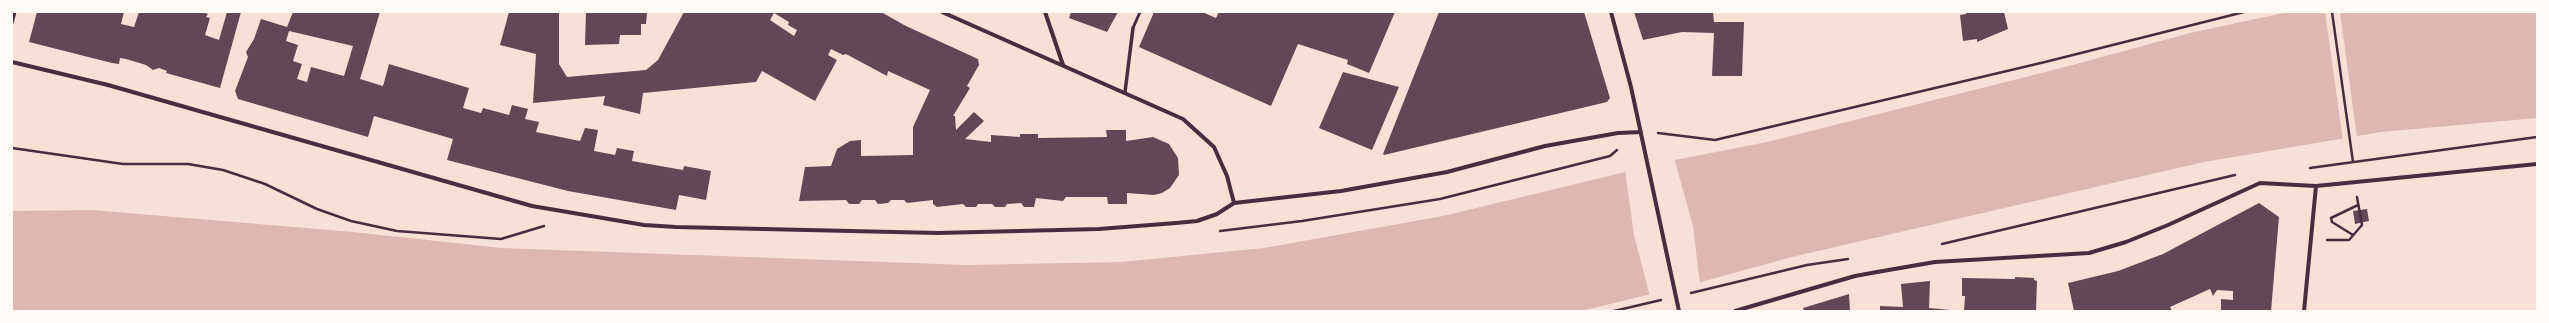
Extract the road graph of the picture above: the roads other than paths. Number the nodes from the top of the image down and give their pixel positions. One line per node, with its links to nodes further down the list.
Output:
1 (14, 12): 6 (lane)
2 (942, 12): 9 (street)
3 (1045, 12): 9 (street)
4 (1140, 12): 7 (lane)
5 (1611, 12): 11 (street)
6 (12, 23)
7 (1133, 28): 10 (street)
8 (12, 62): 14 (street)
9 (1063, 65): 10 (street)
10 (1125, 92): 14 (street)
11 (1641, 132): 14 (street); 15 (street)
12 (2537, 164): 13 (street)
13 (2316, 186): 16 (street); 17 (street)
14 (1234, 203)
15 (1679, 309)
16 (1735, 311)
17 (2304, 311)

